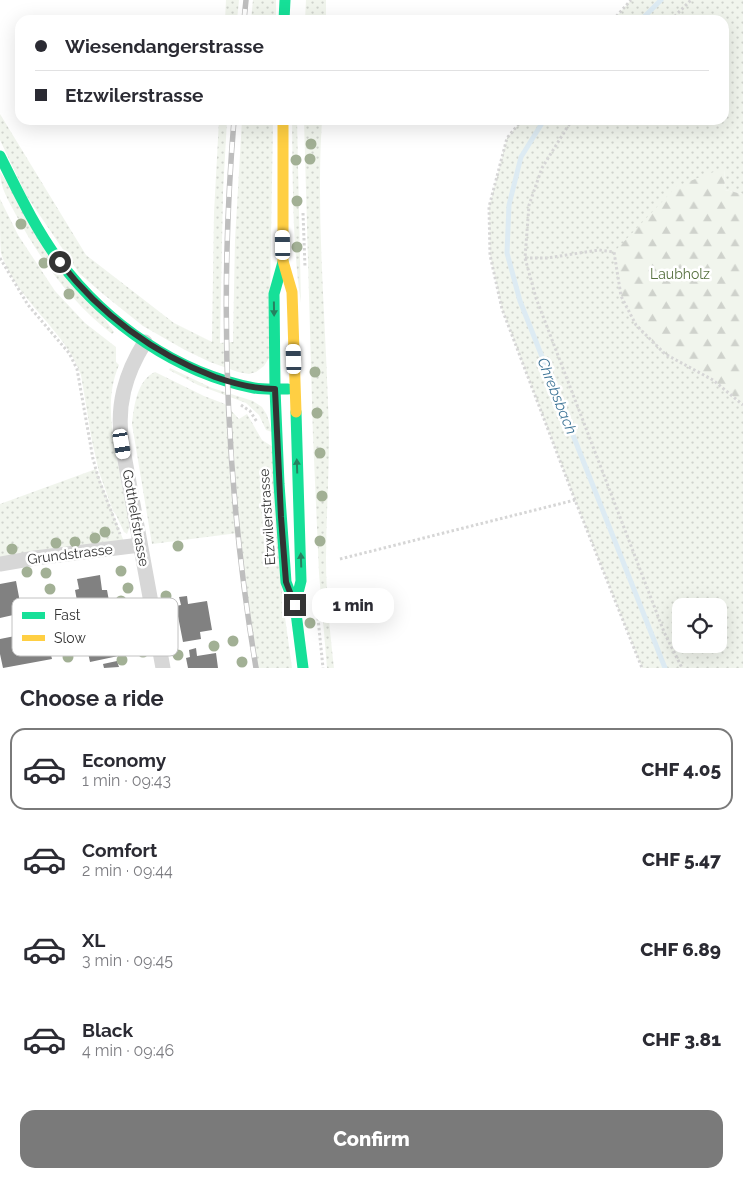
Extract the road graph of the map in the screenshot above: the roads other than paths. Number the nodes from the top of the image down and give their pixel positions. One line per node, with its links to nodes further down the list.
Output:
1 (285, 0): 2 (main road)
2 (284, 15)
3 (282, 125): 5 (main road, Etzwilerstrasse)
4 (0, 156): 6 (main road)
5 (284, 261): 7 (main road, Etzwilerstrasse, one-way to 7); 8 (main road, Etzwilerstrasse)
6 (145, 342): 7 (main road); 9 (street, Gotthelfstrasse)
7 (275, 389): 8 (main road); 12 (main road, Etzwilerstrasse)
8 (294, 389): 12 (main road, Etzwilerstrasse, one-way to 8)
9 (133, 546): 10 (street, Grundstrasse); 11 (street, Gotthelfstrasse)
10 (0, 564)
11 (146, 598)
12 (295, 605): 13 (main road)
13 (303, 668)

